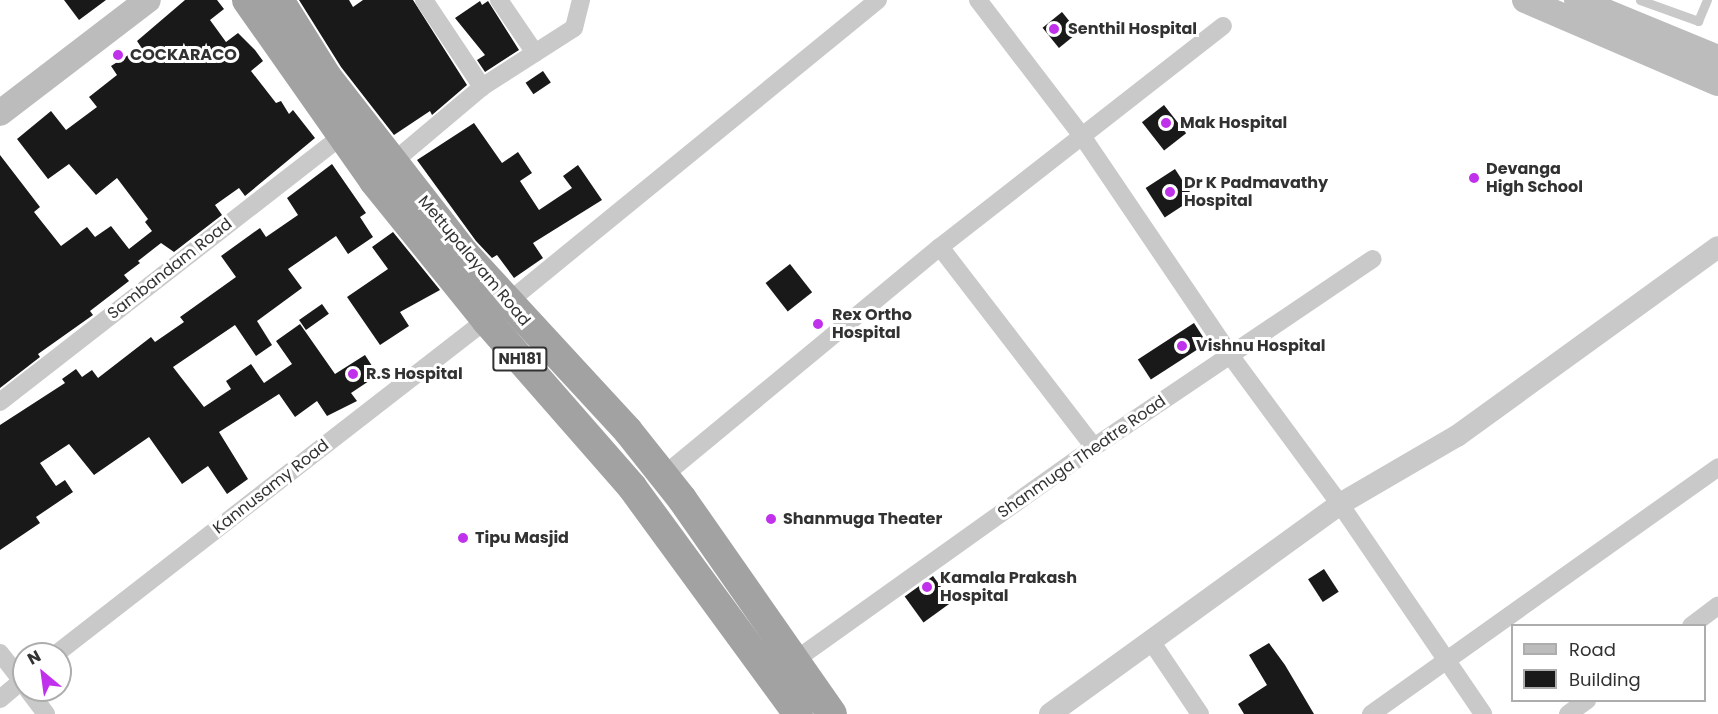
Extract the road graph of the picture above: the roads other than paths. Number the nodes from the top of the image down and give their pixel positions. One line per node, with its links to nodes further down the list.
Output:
1 (148, 0): 19 (main road)
2 (247, 0): 21 (highway, Mettupalayam Road / NH181)
3 (279, 0): 22 (highway, Mettupalayam Road / NH181)
4 (424, 0): 18 (street)
5 (499, 0): 15 (street)
6 (878, 0): 26 (street, Kannusamy Road)
7 (978, 0): 20 (street)
8 (1525, 0): 17 (main road)
9 (1578, 0): 14 (main road)
10 (1640, 0): 14 (lane)
11 (1707, 0): 14 (lane)
12 (579, 1): 15 (street)
13 (1222, 26): 20 (street)
14 (1691, 33): 16 (main road)
15 (535, 53): 18 (street)
16 (1718, 58)
17 (1718, 82)
18 (482, 87): 22 (street)
19 (0, 113)
20 (1082, 136): 23 (street); 27 (street)
21 (340, 137): 26 (highway, Mettupalayam Road / NH181); 28 (street, Sambandam Road)
22 (393, 162): 26 (highway, Mettupalayam Road / NH181)
23 (940, 247): 29 (street); 31 (street)
24 (1718, 247): 32 (street)
25 (1373, 259): 27 (street, Shanmuga Theatre Road)
26 (497, 312): 31 (highway, Mettupalayam Road / NH181); 36 (street, Kannusamy Road); 42 (highway, Mettupalayam Road / NH181)
27 (1230, 355): 29 (street, Shanmuga Theatre Road); 32 (street)
28 (0, 402)
29 (1094, 447): 39 (street, Shanmuga Theatre Road)
30 (1718, 466): 38 (street)
31 (663, 476): 39 (highway, Mettupalayam Road / NH181)
32 (1340, 504): 35 (street); 38 (street)
33 (1718, 606): 34 (street)
34 (1694, 624)
35 (1150, 641): 44 (street); 45 (street)
36 (71, 642)
37 (0, 653): 40 (street)
38 (1448, 660): 46 (street); 47 (street)
39 (794, 661): 43 (highway, Mettupalayam Road / NH181)
40 (12, 668)
41 (1584, 702): 48 (street)
42 (798, 714)
43 (832, 714)
44 (1050, 714)
45 (1200, 714)
46 (1371, 714)
47 (1483, 714)
48 (1568, 714)

